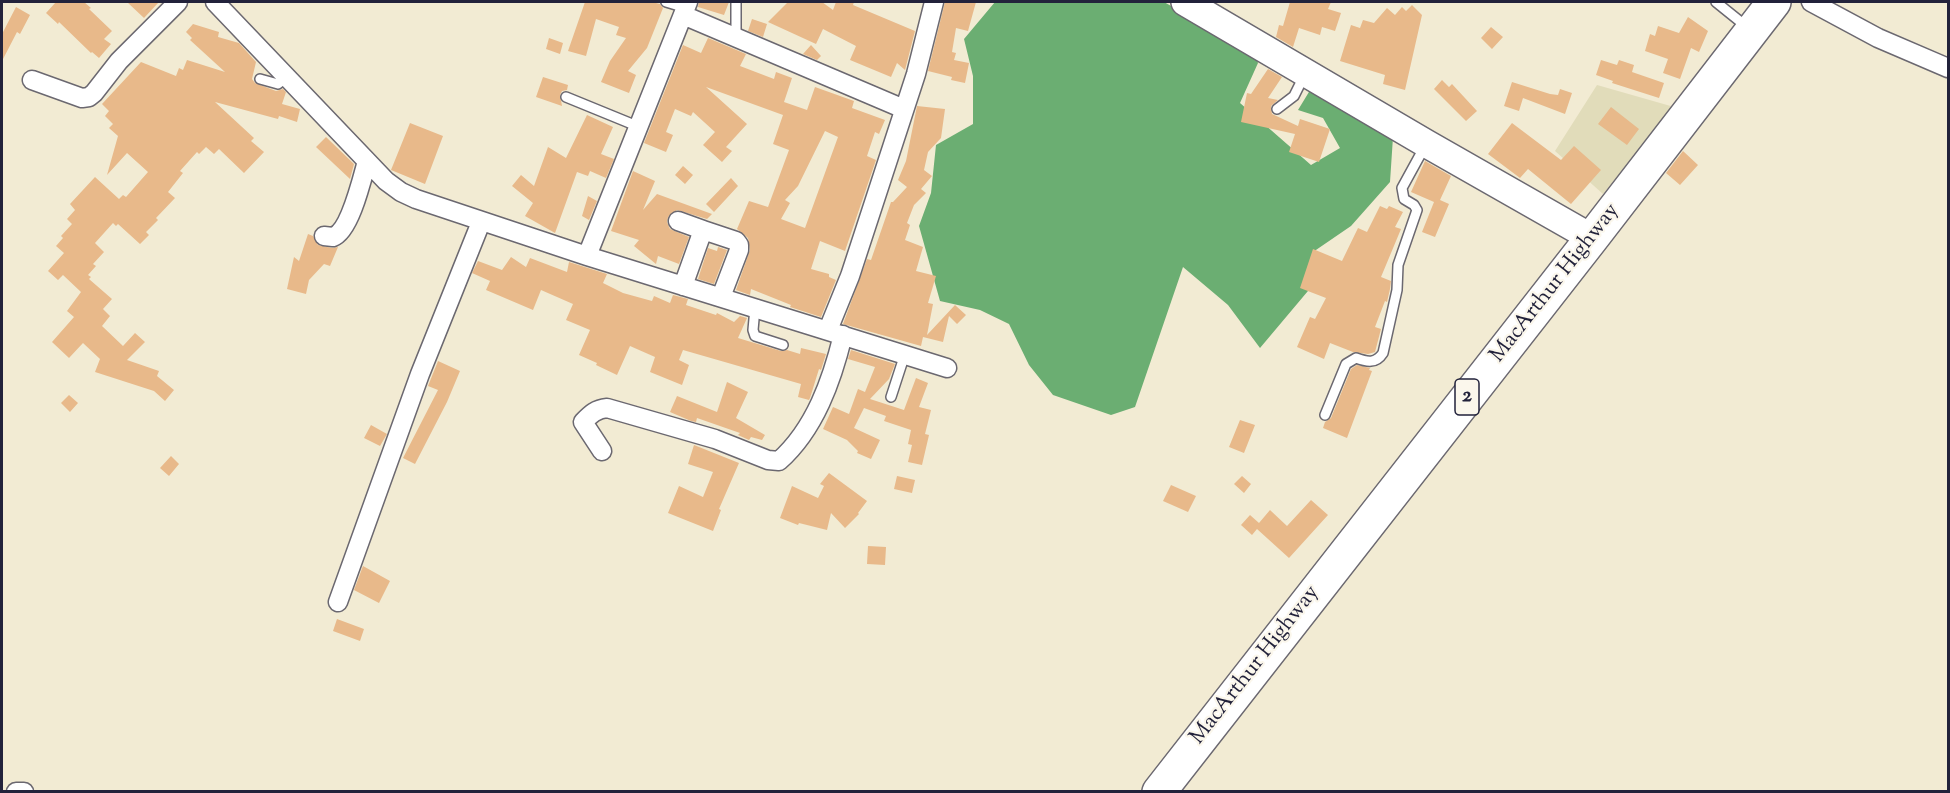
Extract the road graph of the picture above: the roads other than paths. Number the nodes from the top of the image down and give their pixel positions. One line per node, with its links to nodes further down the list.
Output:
1 (178, 2): 17 (street)
2 (215, 2): 15 (street)
3 (666, 2): 10 (lane)
4 (736, 2): 12 (lane)
5 (934, 2): 19 (street)
6 (1185, 2): 14 (main road)
7 (1716, 2): 11 (lane)
8 (1774, 2): 11 (highway, MacArthur Highway / 2)
9 (1811, 2): 13 (street)
10 (685, 8): 12 (street); 21 (street)
11 (1752, 30): 28 (highway, MacArthur Highway / 2)
12 (736, 38): 19 (street)
13 (1948, 68)
14 (1306, 72): 20 (lane); 22 (main road)
15 (287, 77): 16 (lane); 23 (street)
16 (260, 79)
17 (32, 80)
18 (566, 96): 21 (lane)
19 (904, 109): 33 (street)
20 (1277, 109)
21 (638, 126): 29 (street)
22 (1426, 144): 28 (main road); 38 (lane)
23 (367, 161): 25 (street); 27 (street)
24 (678, 221): 26 (street)
25 (482, 222): 29 (street); 40 (street)
26 (703, 230): 30 (street); 31 (street)
27 (324, 236)
28 (1593, 238): 43 (highway, MacArthur Highway / 2)
29 (587, 256): 30 (street)
30 (683, 286): 31 (street)
31 (721, 297): 32 (street)
32 (755, 308): 33 (street); 34 (lane)
33 (835, 332): 35 (street); 39 (street)
34 (783, 345)
35 (905, 354): 36 (street); 37 (lane)
36 (947, 368)
37 (891, 397)
38 (1325, 415)
39 (602, 451)
40 (338, 602)
41 (16, 792): 42 (street)
42 (24, 792)
43 (1159, 792)

